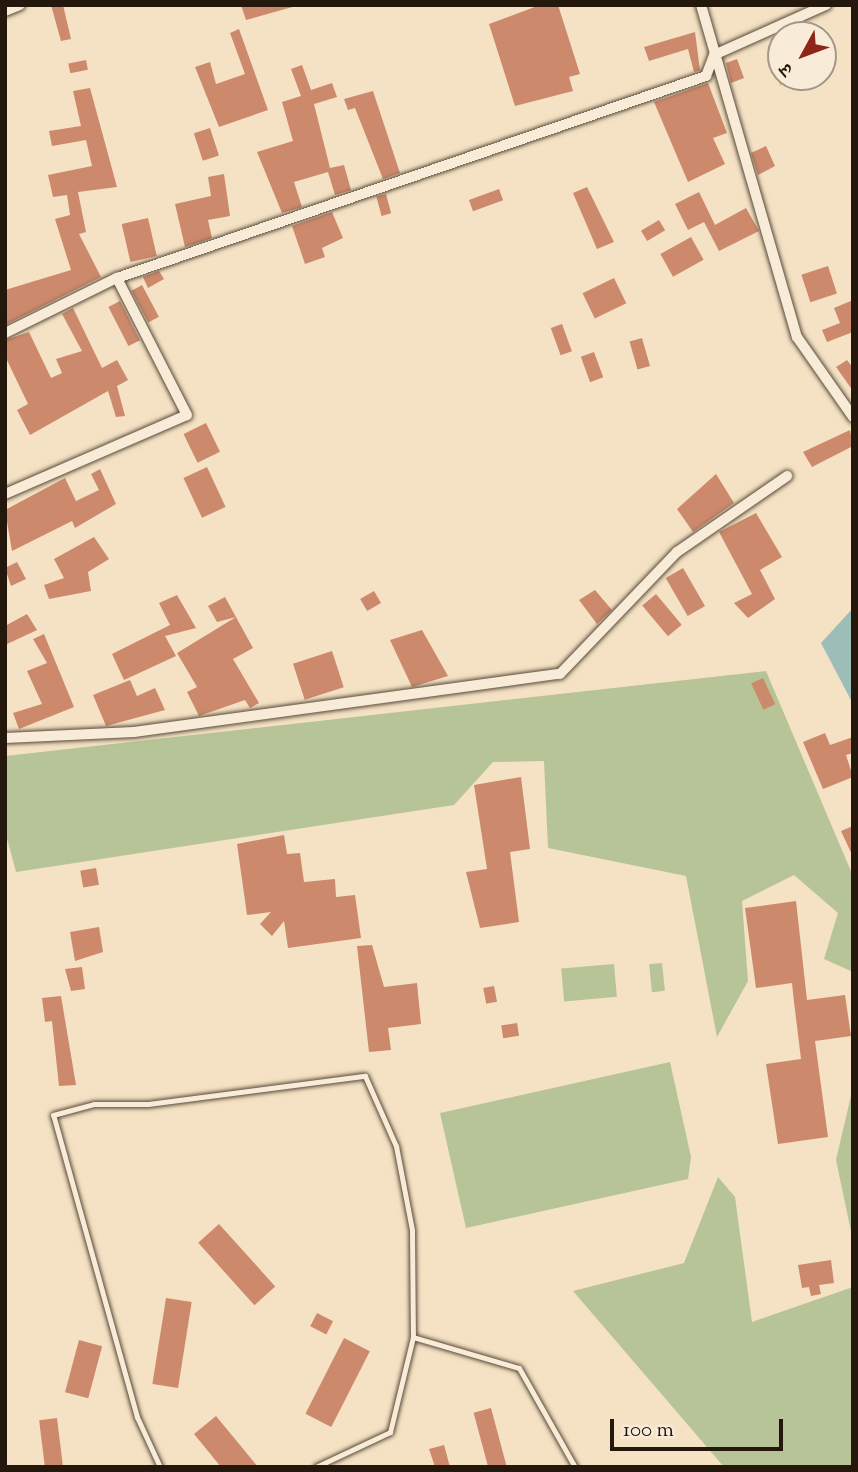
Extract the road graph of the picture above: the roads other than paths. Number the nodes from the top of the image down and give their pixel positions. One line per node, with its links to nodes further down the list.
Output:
1 (20, 5): 4 (street)
2 (701, 5): 5 (street)
3 (825, 5): 5 (street)
4 (5, 11)
5 (714, 55): 6 (street); 8 (street)
6 (117, 278): 7 (street); 10 (street)
7 (5, 333)
8 (853, 417)
9 (787, 476): 11 (street)
10 (5, 494)
11 (5, 738)
12 (413, 1337): 13 (lane); 14 (lane); 15 (lane)
13 (160, 1467)
14 (316, 1467)
15 (575, 1467)

